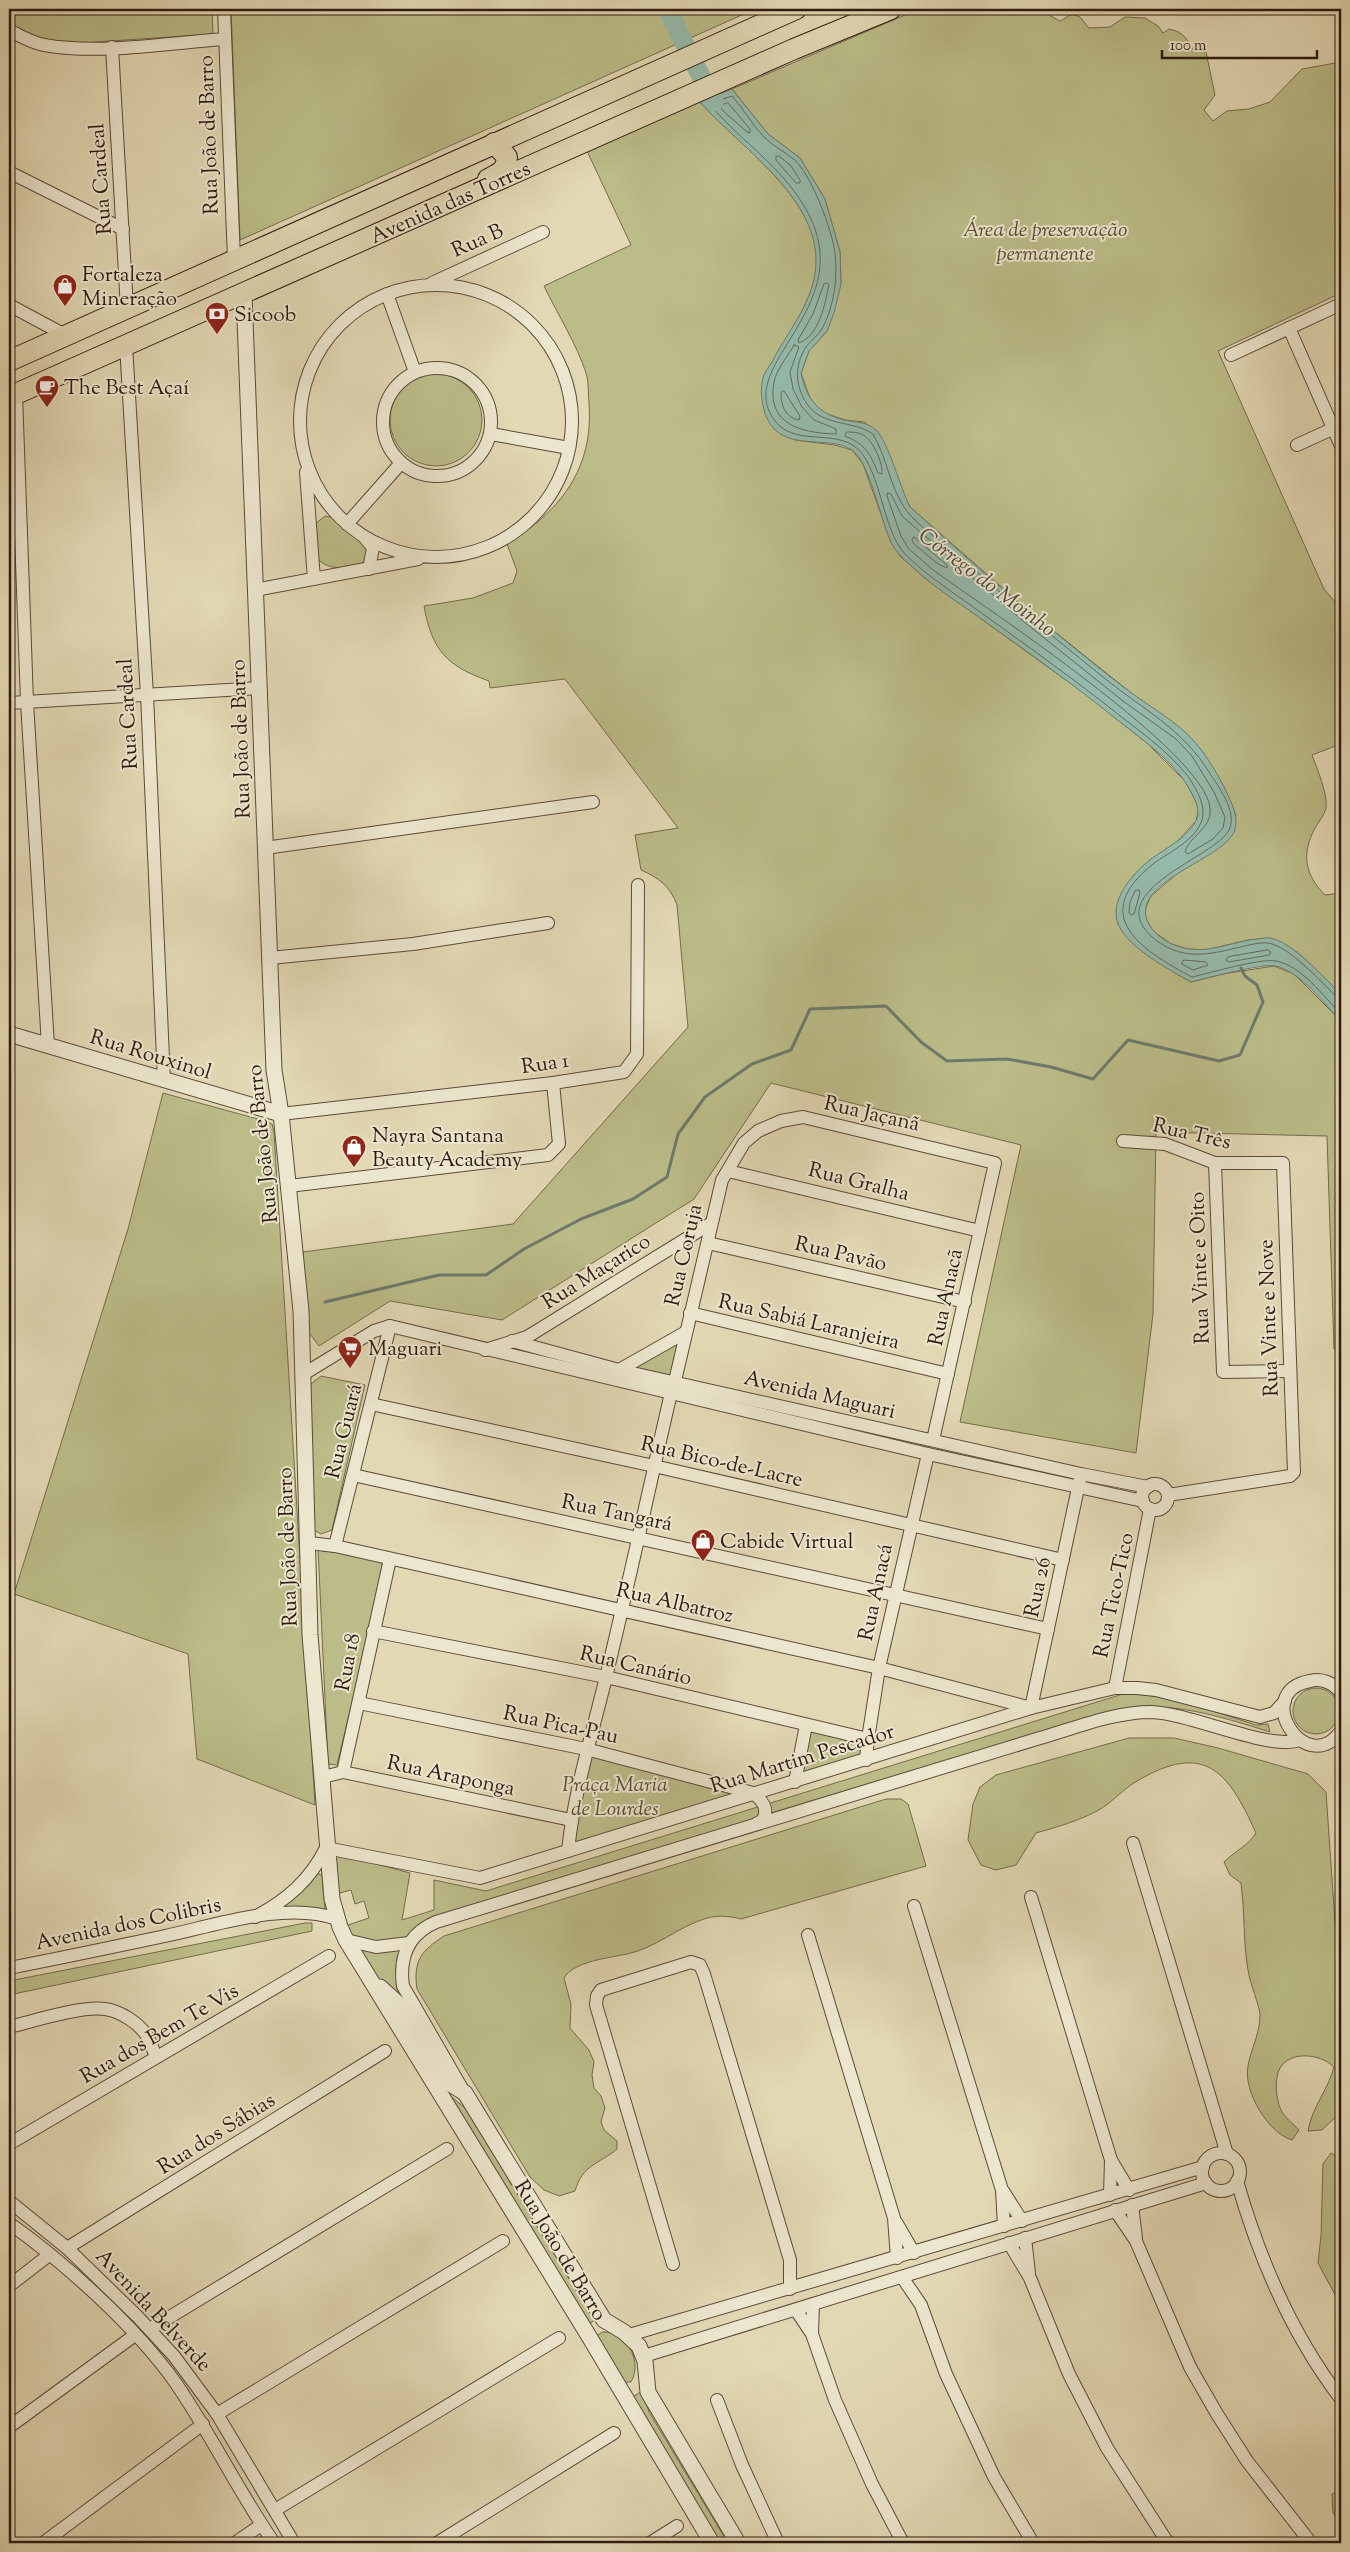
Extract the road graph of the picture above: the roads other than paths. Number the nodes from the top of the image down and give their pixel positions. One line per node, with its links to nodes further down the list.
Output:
1 (224, 9): 5 (street, Rua João de Barro)
2 (796, 9): 7 (main road, Avenida das Torres)
3 (891, 9): 10 (main road, Avenida das Torres)
4 (9, 30): 6 (street)
5 (225, 39): 6 (street); 12 (street, Rua João de Barro)
6 (112, 47): 9 (street, Rua Cardeal)
7 (494, 143): 10 (main road); 12 (main road, Avenida das Torres)
8 (9, 172): 9 (street)
9 (123, 229): 18 (street, Rua Cardeal)
10 (384, 231): 14 (main road, Avenida das Torres)
11 (544, 232): 13 (street, Rua B)
12 (234, 259): 18 (main road, Avenida das Torres)
13 (427, 285): 15 (street, Rua B); 30 (street, Rua B)
14 (244, 294): 21 (main road, Avenida das Torres); 40 (street, Rua João de Barro)
15 (387, 294): 24 (street); 31 (street, Rua B)
16 (1341, 304): 19 (street)
17 (9, 305): 20 (street)
18 (127, 309): 20 (main road, Avenida das Torres)
19 (1289, 328): 22 (street); 26 (street)
20 (65, 335): 23 (main road, Avenida das Torres)
21 (126, 345): 25 (main road, Avenida das Torres); 42 (street, Rua Cardeal)
22 (1230, 355)
23 (9, 361)
24 (415, 372): 27 (street); 32 (street)
25 (12, 396): 43 (street)
26 (1337, 426): 28 (street); 29 (street)
27 (490, 434): 30 (street); 32 (street)
28 (1297, 444)
29 (1341, 446)
30 (570, 448): 37 (street, Rua B)
31 (305, 458): 33 (street, Rua B); 34 (street)
32 (401, 463): 35 (street)
33 (336, 513): 34 (street); 35 (street, Rua B)
34 (310, 518): 39 (street)
35 (347, 524): 36 (street, Rua B)
36 (363, 536): 37 (street, Rua B); 38 (street)
37 (428, 557): 38 (street)
38 (369, 569): 39 (street)
39 (314, 579): 40 (street)
40 (255, 590): 41 (street, Rua João de Barro)
41 (259, 688): 42 (street); 46 (street, Rua João de Barro)
42 (147, 695): 43 (street); 52 (street, Rua Cardeal)
43 (27, 702): 44 (street); 51 (street)
44 (9, 703)
45 (593, 802): 46 (street)
46 (265, 848): 49 (street, Rua João de Barro)
47 (638, 885): 53 (street, Rua 1)
48 (548, 923): 49 (street)
49 (270, 958): 54 (street, Rua João de Barro)
50 (9, 1034): 51 (street, Rua Rouxinol)
51 (48, 1046): 52 (street, Rua Rouxinol)
52 (164, 1081): 54 (street, Rua Rouxinol)
53 (553, 1083): 54 (street, Rua 1); 61 (street)
54 (282, 1114): 61 (street, Rua João de Barro)
55 (1123, 1141): 58 (street, Rua Três)
56 (744, 1143): 57 (street, Rua Jaçanã); 60 (street, Rua Coruja)
57 (995, 1162): 63 (street, Rua Anacã)
58 (1215, 1163): 59 (street, Rua Três); 75 (street, Rua Vinte e Oito)
59 (1283, 1163): 75 (street, Rua Vinte e Nove)
60 (728, 1170): 62 (street, Rua Coruja); 63 (street, Rua Gralha)
61 (289, 1186): 77 (street, Rua João de Barro)
62 (710, 1224): 64 (street, Rua Coruja); 69 (street, Rua Maçarico)
63 (980, 1231): 65 (street, Rua Anacã)
64 (708, 1243): 65 (street, Rua Pavão); 66 (street, Rua Coruja)
65 (966, 1302): 76 (street, Rua Anacã)
66 (690, 1313): 68 (street, Rua Coruja); 76 (street, Rua Sabiá Laranjeira)
67 (390, 1326): 71 (street, Avenida Maguari); 77 (street); 79 (street, Rua Guará)
68 (686, 1332): 74 (street); 78 (street, Rua Coruja)
69 (527, 1341): 70 (street, Rua Maçarico); 73 (street); 74 (street, Avenida Maguari)
70 (512, 1342): 71 (street); 72 (street)
71 (485, 1350): 72 (street, Avenida Maguari)
72 (506, 1355): 73 (street, Avenida Maguari)
73 (520, 1359): 78 (street, Avenida Maguari)
74 (619, 1370): 78 (street, Avenida Maguari)
75 (1289, 1371): 87 (street, Rua Vinte e Nove)
76 (948, 1374): 80 (street, Rua Anacã)
77 (302, 1375): 91 (street, Rua João de Barro)
78 (673, 1387): 80 (street, Avenida Maguari); 81 (street, Avenida Maguari); 82 (street, Rua Coruja)
79 (371, 1404): 82 (street, Rua Bico-de-Lacre); 84 (street, Rua Guará)
80 (933, 1440): 83 (street, Avenida Maguari)
81 (928, 1454): 85 (street, Avenida Maguari); 89 (street, Rua Anacá)
82 (654, 1466): 89 (street, Rua Bico-de-Lacre); 90 (street, Rua Coruja)
83 (1081, 1474): 85 (street, Rua 26); 86 (street, Avenida Maguari)
84 (353, 1475): 90 (street, Rua Tangará); 92 (street, Rua Guará)
85 (1078, 1487): 88 (street, Avenida Maguari); 94 (street, Rua 26)
86 (1148, 1487): 87 (street); 88 (street)
87 (1168, 1495): 88 (street)
88 (1147, 1505): 101 (street, Rua Tico-Tico)
89 (910, 1525): 94 (street, Rua Bico-de-Lacre); 95 (street, Rua Anacá)
90 (637, 1537): 95 (street, Rua Tangará); 96 (street, Rua Coruja)
91 (309, 1543): 92 (street, Rua Albatroz); 113 (street, Rua João de Barro)
92 (335, 1546): 93 (street, Rua Albatroz)
93 (390, 1558): 96 (street, Rua Albatroz); 98 (street, Rua 18)
94 (1063, 1560): 97 (street, Rua 26)
95 (895, 1597): 97 (street, Rua Tangará); 99 (street, Rua Anacá)
96 (620, 1610): 99 (street, Rua Albatroz); 100 (street, Rua Coruja)
97 (1048, 1629): 105 (street, Rua 26)
98 (373, 1631): 100 (street, Rua Canário); 104 (street, Rua 18)
99 (879, 1668): 105 (street, Rua Albatroz); 108 (street, Rua Anacá)
100 (606, 1677): 106 (street, Rua Canário); 110 (street, Rua Coruja)
101 (1115, 1688): 103 (street, Rua Martim Pescador); 105 (street, Rua Martim Pescador)
102 (1341, 1691): 103 (street, Rua Martim Pescador)
103 (1285, 1701): 109 (street)
104 (359, 1703): 110 (street, Rua Pica-Pau); 112 (street, Rua 18)
105 (1032, 1708): 111 (street, Rua Martim Pescador)
106 (806, 1725): 108 (street, Rua Canário); 114 (street)
107 (1341, 1731): 109 (street)
108 (868, 1739): 111 (street)
109 (1299, 1740): 117 (street)
110 (586, 1749): 115 (street, Rua Pica-Pau); 116 (street, Rua Coruja)
111 (866, 1760): 114 (street, Rua Martim Pescador)
112 (343, 1772): 113 (street, Rua Araponga); 116 (street, Rua Araponga)
113 (324, 1777): 119 (street, Rua João de Barro)
114 (795, 1782): 115 (street, Rua Martim Pescador)
115 (752, 1793): 117 (street); 120 (street, Rua Martim Pescador)
116 (571, 1820): 120 (street, Rua Coruja)
117 (754, 1826): 129 (street)
118 (1133, 1843): 139 (street)
119 (326, 1848): 120 (street, Rua Martim Pescador); 121 (street, Rua João de Barro); 122 (street, Avenida dos Colibris)
120 (568, 1851)
121 (328, 1874): 122 (street); 125 (street, Rua João de Barro)
122 (309, 1876): 126 (street, Avenida dos Colibris)
123 (1031, 1897): 140 (street)
124 (914, 1906): 144 (street)
125 (330, 1912): 126 (street, Avenida dos Colibris); 128 (street, Rua João de Barro)
126 (255, 1917): 131 (street, Avenida dos Colibris)
127 (808, 1935): 150 (street)
128 (346, 1940): 129 (street); 132 (street, Rua João de Barro)
129 (410, 1943): 136 (street, Rua João de Barro)
130 (329, 1956): 135 (street, Rua dos Bem Te Vis)
131 (9, 1968)
132 (371, 1980): 136 (street, Rua João de Barro); 184 (street, Rua João de Barro)
133 (9, 2027): 135 (street)
134 (385, 2051): 159 (street, Rua dos Sábias)
135 (156, 2057): 137 (street, Rua dos Bem Te Vis)
136 (465, 2093): 177 (street, Rua João de Barro)
137 (9, 2144)
138 (447, 2149): 179 (street)
139 (1221, 2154): 141 (street); 143 (street)
140 (1111, 2160): 145 (street); 146 (street)
141 (1203, 2167): 142 (street); 145 (street)
142 (1206, 2183): 143 (street); 147 (street)
143 (1233, 2185): 193 (street)
144 (1002, 2190): 151 (street); 152 (street)
145 (1129, 2190): 146 (street)
146 (1110, 2195): 151 (street)
147 (1132, 2206): 148 (street); 157 (street)
148 (1115, 2210): 154 (street); 157 (street)
149 (11, 2215): 153 (street, Avenida Belverde); 153 (street); 161 (street, Avenida Belverde)
150 (894, 2218): 160 (street); 163 (street)
151 (1022, 2221): 152 (street)
152 (1004, 2226): 155 (street)
153 (42, 2227): 159 (street, Avenida Belverde)
154 (1025, 2238): 158 (street); 168 (street)
155 (959, 2239): 160 (street); 162 (street)
156 (503, 2241): 195 (street)
157 (1136, 2241): 214 (street)
158 (1009, 2243): 162 (street); 168 (street)
159 (68, 2248): 179 (street, Avenida Belverde)
160 (914, 2253): 163 (street)
161 (49, 2255): 170 (street); 181 (street, Avenida Belverde)
162 (965, 2257): 166 (street)
163 (897, 2258): 169 (street)
164 (790, 2260): 165 (street); 169 (street); 171 (street)
165 (673, 2264)
166 (918, 2272): 167 (street); 174 (street)
167 (902, 2277): 173 (street); 174 (street)
168 (1030, 2278): 213 (street)
169 (806, 2284): 171 (street)
170 (9, 2286)
171 (790, 2288): 172 (street)
172 (739, 2303): 176 (street); 178 (street)
173 (814, 2304): 175 (street); 180 (street)
174 (921, 2305): 212 (street)
175 (796, 2310): 178 (street); 180 (street)
176 (696, 2316): 182 (street); 185 (street)
177 (610, 2325): 182 (street, Rua João de Barro); 184 (street)
178 (746, 2325): 185 (street)
179 (150, 2329): 188 (street, Avenida Belverde)
180 (812, 2334): 211 (street)
181 (136, 2335): 186 (street, Avenida Belverde); 197 (street)
182 (629, 2335): 187 (street, Rua João de Barro)
183 (559, 2338): 199 (street)
184 (590, 2338): 192 (street, Rua João de Barro)
185 (704, 2338): 187 (street)
186 (152, 2354): 188 (street); 190 (street, Avenida Belverde)
187 (644, 2356): 189 (street)
188 (180, 2363): 191 (street, Avenida Belverde)
189 (646, 2379): 192 (street); 209 (street)
190 (174, 2381): 191 (street); 196 (street, Avenida Belverde)
191 (201, 2390): 195 (street, Avenida Belverde)
192 (622, 2392): 208 (street, Rua João de Barro)
193 (1341, 2399)
194 (717, 2400): 210 (street)
195 (217, 2414): 199 (street, Avenida Belverde)
196 (203, 2424): 200 (street, Avenida Belverde); 203 (street)
197 (9, 2427)
198 (614, 2433): 206 (street)
199 (275, 2510): 205 (street, Avenida Belverde)
200 (261, 2525): 202 (street, Avenida Belverde); 204 (street)
201 (677, 2526): 207 (street)
202 (274, 2542)
203 (44, 2543)
204 (236, 2543)
205 (294, 2543)
206 (437, 2543)
207 (650, 2543)
208 (712, 2543)
209 (738, 2543)
210 (778, 2543)
211 (903, 2543)
212 (1033, 2543)
213 (1168, 2543)
214 (1310, 2543)

